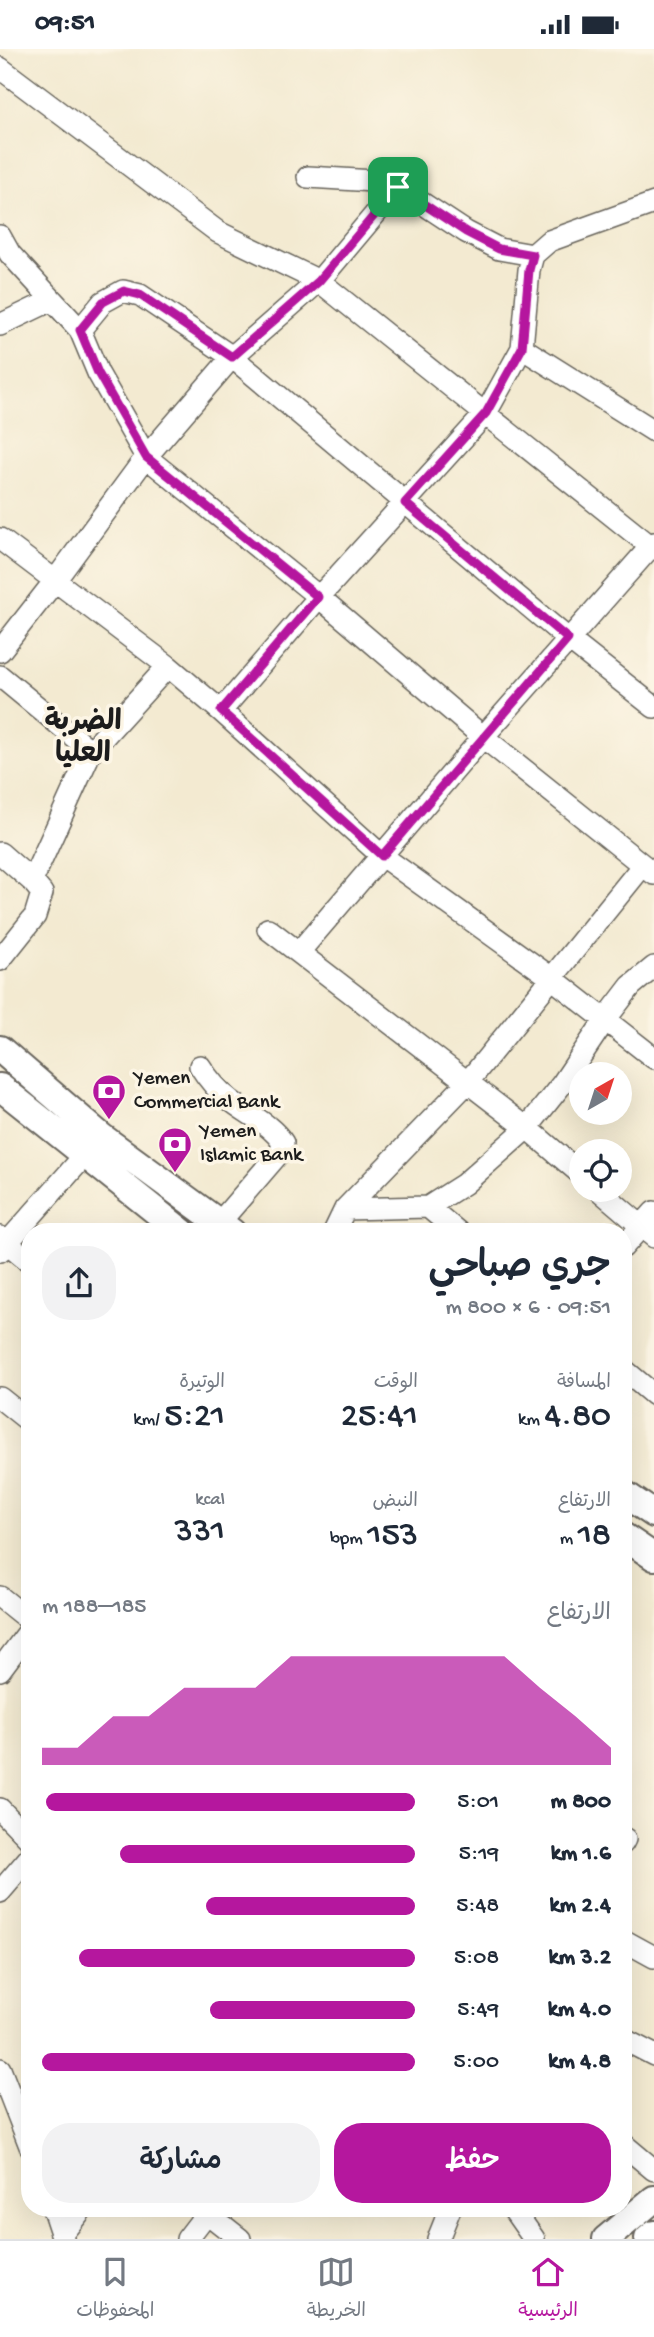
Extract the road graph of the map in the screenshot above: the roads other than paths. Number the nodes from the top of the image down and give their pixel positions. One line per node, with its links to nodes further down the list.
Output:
1 (0, 68): 7 (street)
2 (308, 177): 3 (street)
3 (398, 187): 6 (street); 7 (street)
4 (654, 203): 6 (street)
5 (0, 236): 8 (street)
6 (533, 255): 11 (street)
7 (319, 281): 12 (street); 13 (street)
8 (52, 300): 9 (street); 10 (street)
9 (0, 325)
10 (80, 330): 12 (street); 15 (street)
11 (522, 348): 13 (street); 14 (street)
12 (232, 357): 15 (street); 16 (street)
13 (486, 413): 16 (street); 18 (street)
14 (654, 431)
15 (146, 457): 19 (street); 20 (street)
16 (405, 503): 20 (street); 21 (street)
17 (0, 539): 19 (street)
18 (653, 547): 21 (street)
19 (54, 582): 22 (street); 23 (street)
20 (318, 597): 26 (street); 27 (street)
21 (568, 639): 25 (street); 27 (street)
22 (0, 651)
23 (168, 666): 26 (street); 28 (street)
24 (0, 676): 28 (street)
25 (654, 706)
26 (221, 711): 30 (street)
27 (482, 737): 30 (street); 31 (street)
28 (91, 751): 32 (street)
29 (0, 853): 32 (street)
30 (382, 856): 34 (street); 37 (street)
31 (648, 870): 37 (street)
32 (32, 880): 35 (street)
33 (268, 929): 34 (street)
34 (299, 952): 42 (street)
35 (0, 960)
36 (654, 967): 38 (street)
37 (553, 979): 38 (street); 42 (street)
38 (605, 1020): 40 (street); 44 (street)
39 (0, 1049): 51 (main road)
40 (654, 1058)
41 (200, 1066): 52 (street)
42 (467, 1083): 44 (street); 49 (street)
43 (0, 1087): 45 (main road)
44 (527, 1128): 46 (street); 48 (street)
45 (85, 1155): 50 (main road); 57 (street)
46 (569, 1164)
47 (616, 1202): 55 (street)
48 (428, 1207): 49 (street); 54 (street)
49 (345, 1209): 53 (street)
50 (171, 1223)
51 (220, 1223)
52 (228, 1223)
53 (338, 1223)
54 (447, 1223)
55 (650, 1225): 56 (street)
56 (632, 1240)
57 (2, 1243): 58 (street)
58 (21, 1256)
59 (632, 1377): 60 (street)
60 (654, 1395)
61 (0, 1398): 62 (street)
62 (21, 1415)
63 (632, 1499): 64 (main road)
64 (654, 1514)
65 (632, 1542): 66 (main road)
66 (654, 1557)
67 (0, 1597): 68 (street)
68 (21, 1614)
69 (21, 1642): 70 (street)
70 (0, 1670)
71 (0, 1809): 72 (street)
72 (21, 1831)
73 (21, 1868): 74 (street)
74 (0, 1892)
75 (632, 1945): 76 (street)
76 (654, 1957)
77 (632, 2044): 78 (street)
78 (654, 2055)
79 (0, 2069): 80 (street)
80 (21, 2123)
81 (632, 2152): 82 (street)
82 (654, 2170)
83 (654, 2199): 96 (main road)
84 (56, 2217): 91 (street)
85 (77, 2217): 91 (street)
86 (202, 2217): 92 (street)
87 (215, 2217): 93 (street)
88 (447, 2217): 94 (street)
89 (519, 2217): 95 (street)
90 (654, 2234): 97 (main road)
91 (63, 2237)
92 (187, 2239)
93 (240, 2239)
94 (438, 2239)
95 (534, 2239)
96 (606, 2239)
97 (648, 2239)

